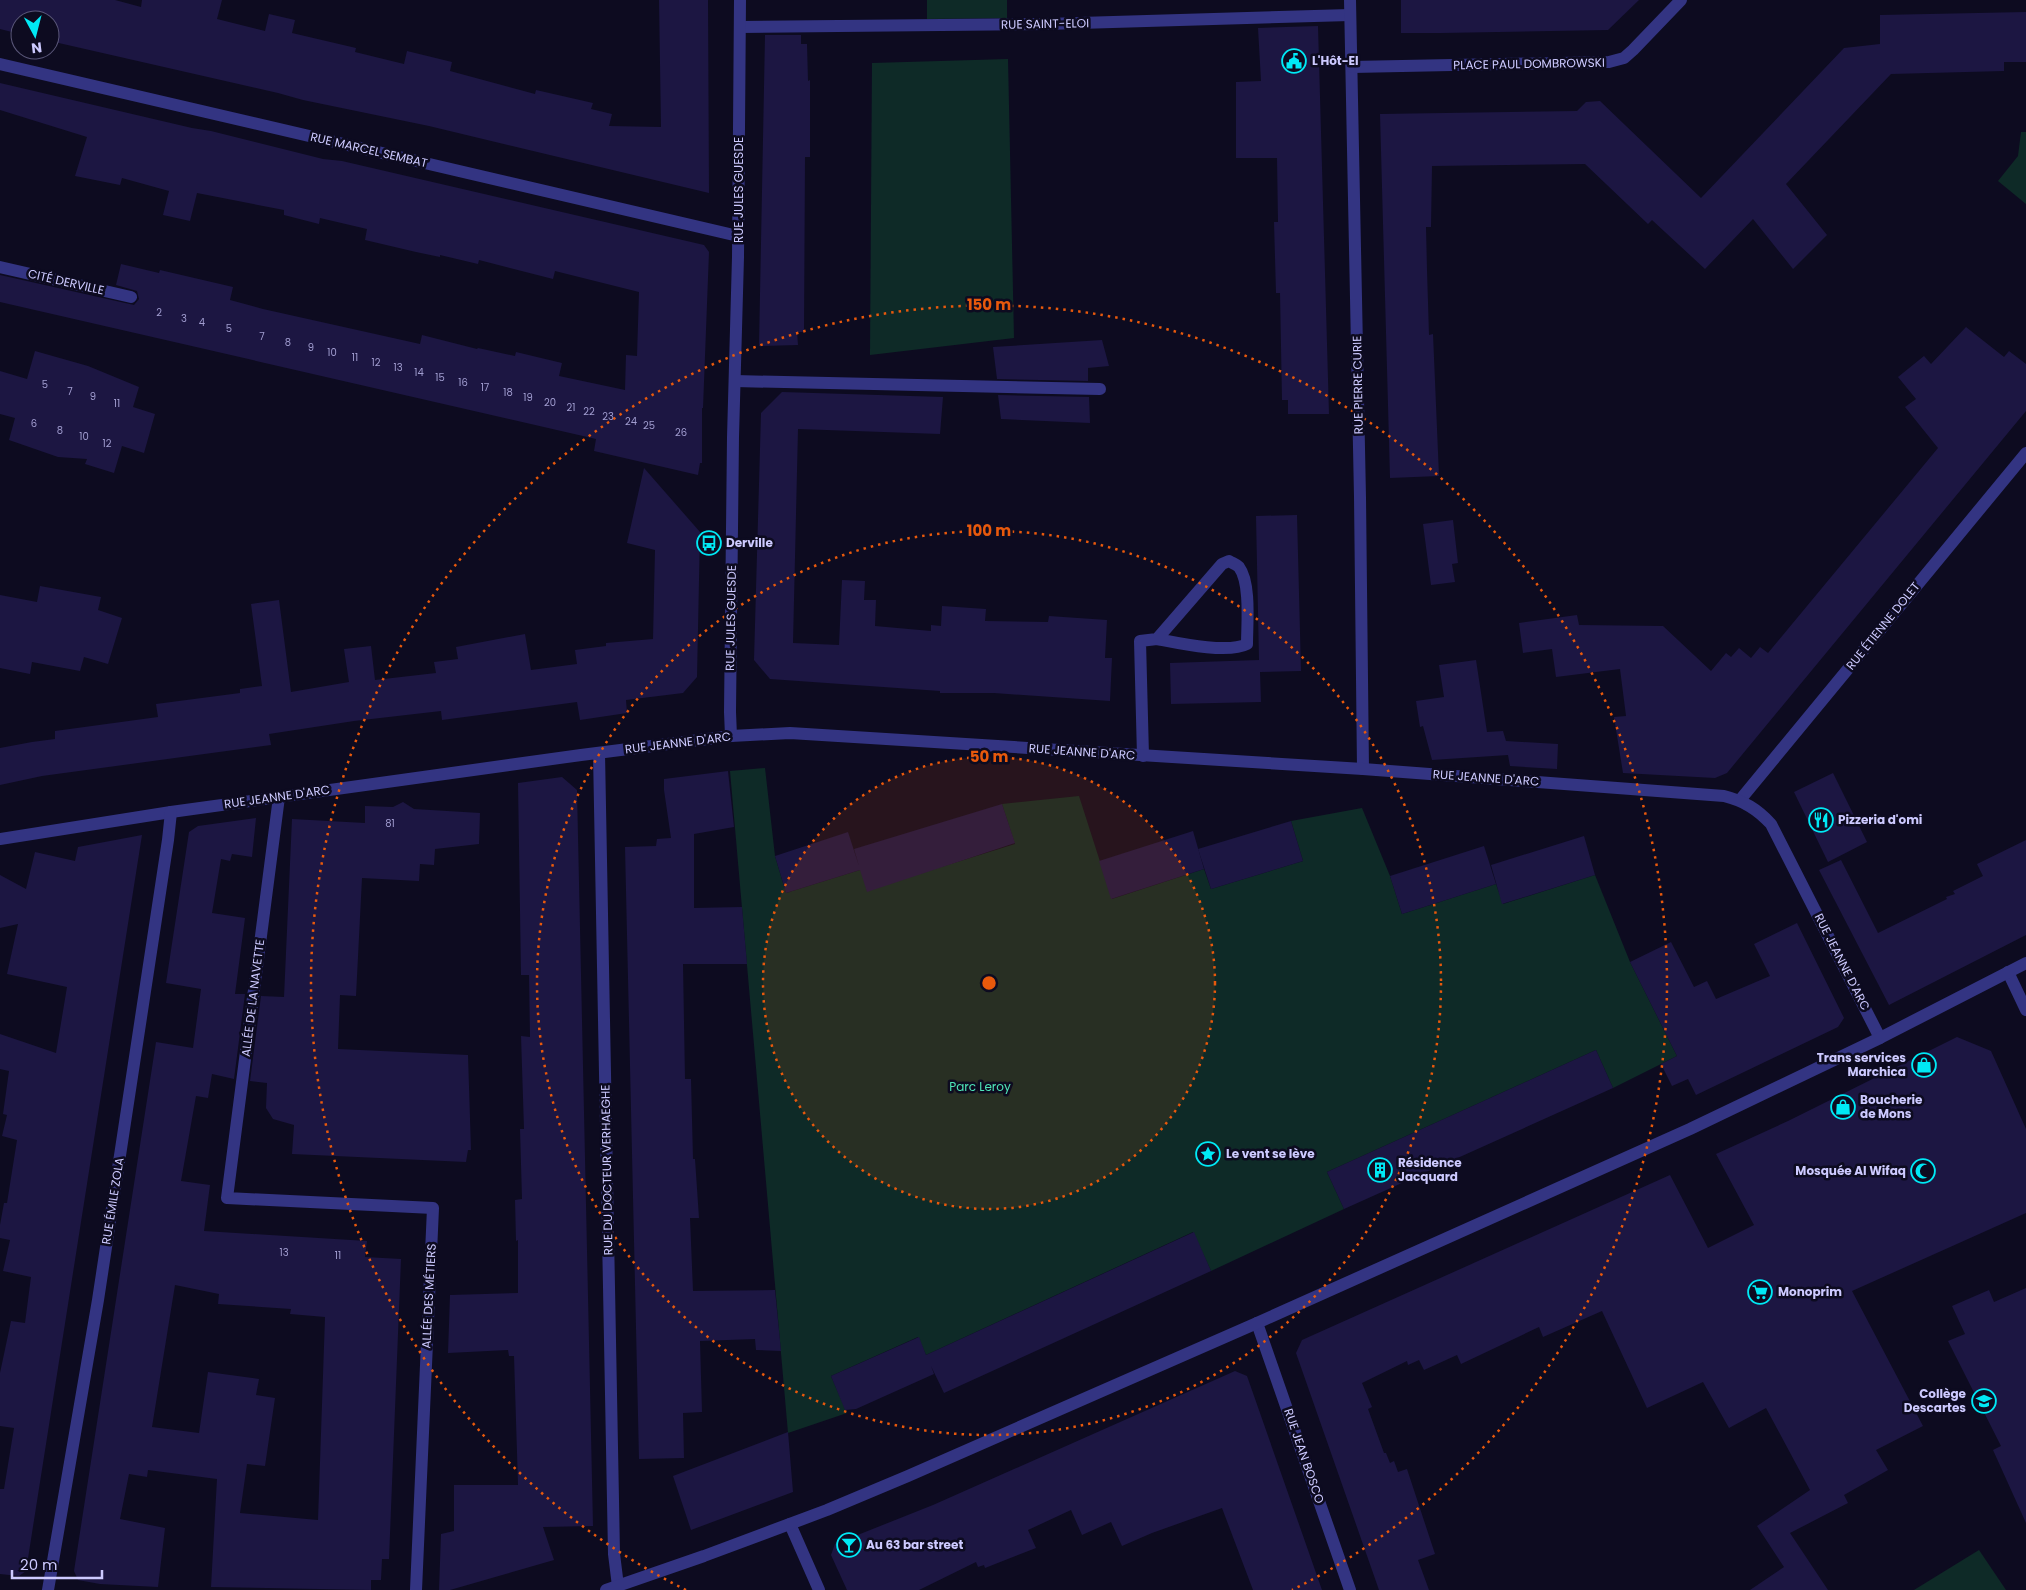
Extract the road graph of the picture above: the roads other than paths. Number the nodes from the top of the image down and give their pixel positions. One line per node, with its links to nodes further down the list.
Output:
1 (740, 0): 5 (street, RUE JULES GUESDE)
2 (1350, 0): 4 (street, RUE PIERRE CURIE)
3 (1681, 0): 7 (street, PLACE PAUL DOMBROWSKI)
4 (1350, 15): 5 (street, RUE SAINT-ELOI); 7 (street, RUE PIERRE CURIE)
5 (740, 27): 8 (street, RUE JULES GUESDE)
6 (0, 64): 8 (street, RUE MARCEL SEMBAT)
7 (1352, 66): 18 (street, RUE PIERRE CURIE)
8 (738, 236): 11 (street, RUE JULES GUESDE)
9 (0, 268): 10 (street, CITÉ DERVILLE)
10 (131, 297)
11 (734, 381): 12 (street); 15 (street, RUE JULES GUESDE)
12 (1100, 389)
13 (2026, 453): 20 (street, RUE ÉTIENNE DOLET)
14 (1157, 639): 14 (street); 17 (street)
15 (731, 736): 16 (street, RUE JEANNE D'ARC); 17 (street, RUE JEANNE D'ARC)
16 (599, 753): 19 (street, RUE JEANNE D'ARC); 30 (street, RUE DU DOCTEUR VERHAEGHE)
17 (1143, 756): 18 (street, RUE JEANNE D'ARC)
18 (1363, 770): 20 (street, RUE JEANNE D'ARC)
19 (279, 797): 21 (street, RUE JEANNE D'ARC); 27 (street, ALLÉE DE LA NAVETTE)
20 (1740, 800): 26 (street, RUE JEANNE D'ARC)
21 (171, 812): 22 (street, RUE JEANNE D'ARC); 31 (street, RUE ÉMILE ZOLA)
22 (0, 839)
23 (2026, 963): 24 (street)
24 (2008, 972): 25 (street); 26 (street)
25 (2026, 1010)
26 (1880, 1038): 28 (street)
27 (227, 1198): 32 (street, ALLÉE DES MÉTIERS)
28 (1258, 1322): 29 (street); 34 (street, RUE JEAN BOSCO)
29 (790, 1524): 30 (street); 33 (street)
30 (612, 1588)
31 (48, 1590)
32 (416, 1590)
33 (819, 1590)
34 (1350, 1590)

